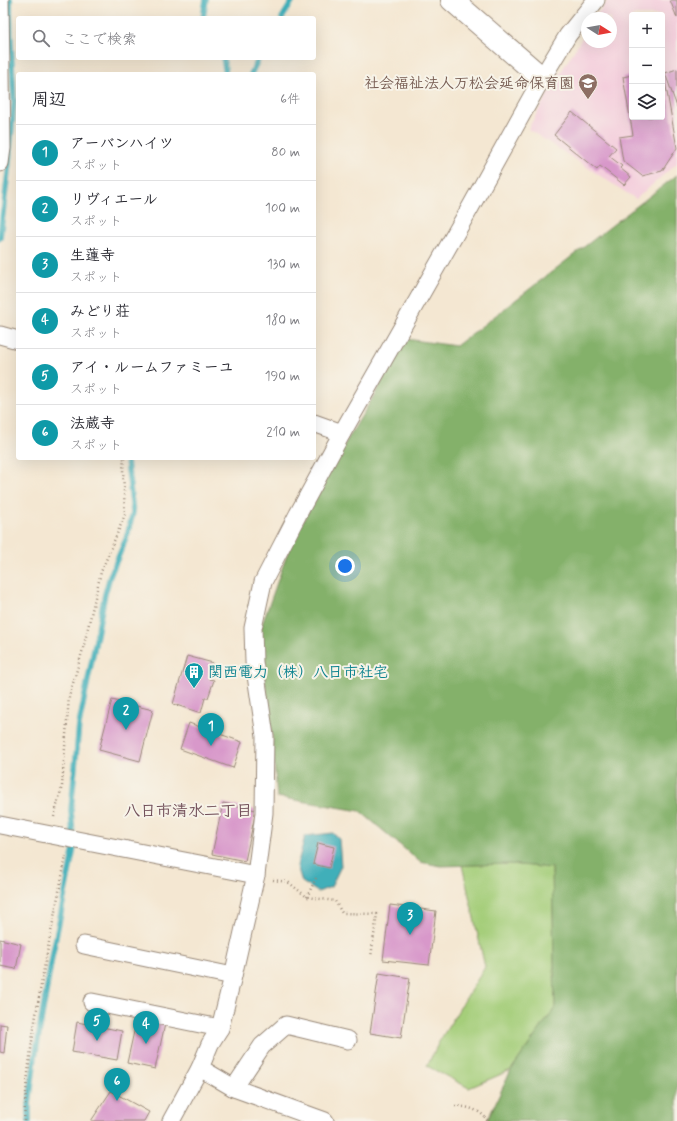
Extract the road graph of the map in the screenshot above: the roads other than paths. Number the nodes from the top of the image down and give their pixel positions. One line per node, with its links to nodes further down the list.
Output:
1 (0, 0): 5 (street)
2 (452, 0): 4 (street)
3 (596, 0): 4 (street)
4 (542, 78): 9 (street)
5 (0, 163)
6 (0, 336): 7 (street)
7 (16, 340)
8 (316, 424): 9 (street)
9 (342, 433): 11 (street)
10 (0, 824): 11 (street)
11 (262, 877): 13 (street)
12 (84, 944): 13 (street)
13 (233, 976): 15 (street)
14 (92, 1002): 15 (street)
15 (220, 1028): 17 (street)
16 (348, 1040): 18 (street)
17 (200, 1068): 18 (street); 19 (street)
18 (234, 1088): 20 (street)
19 (171, 1121)
20 (325, 1121)

